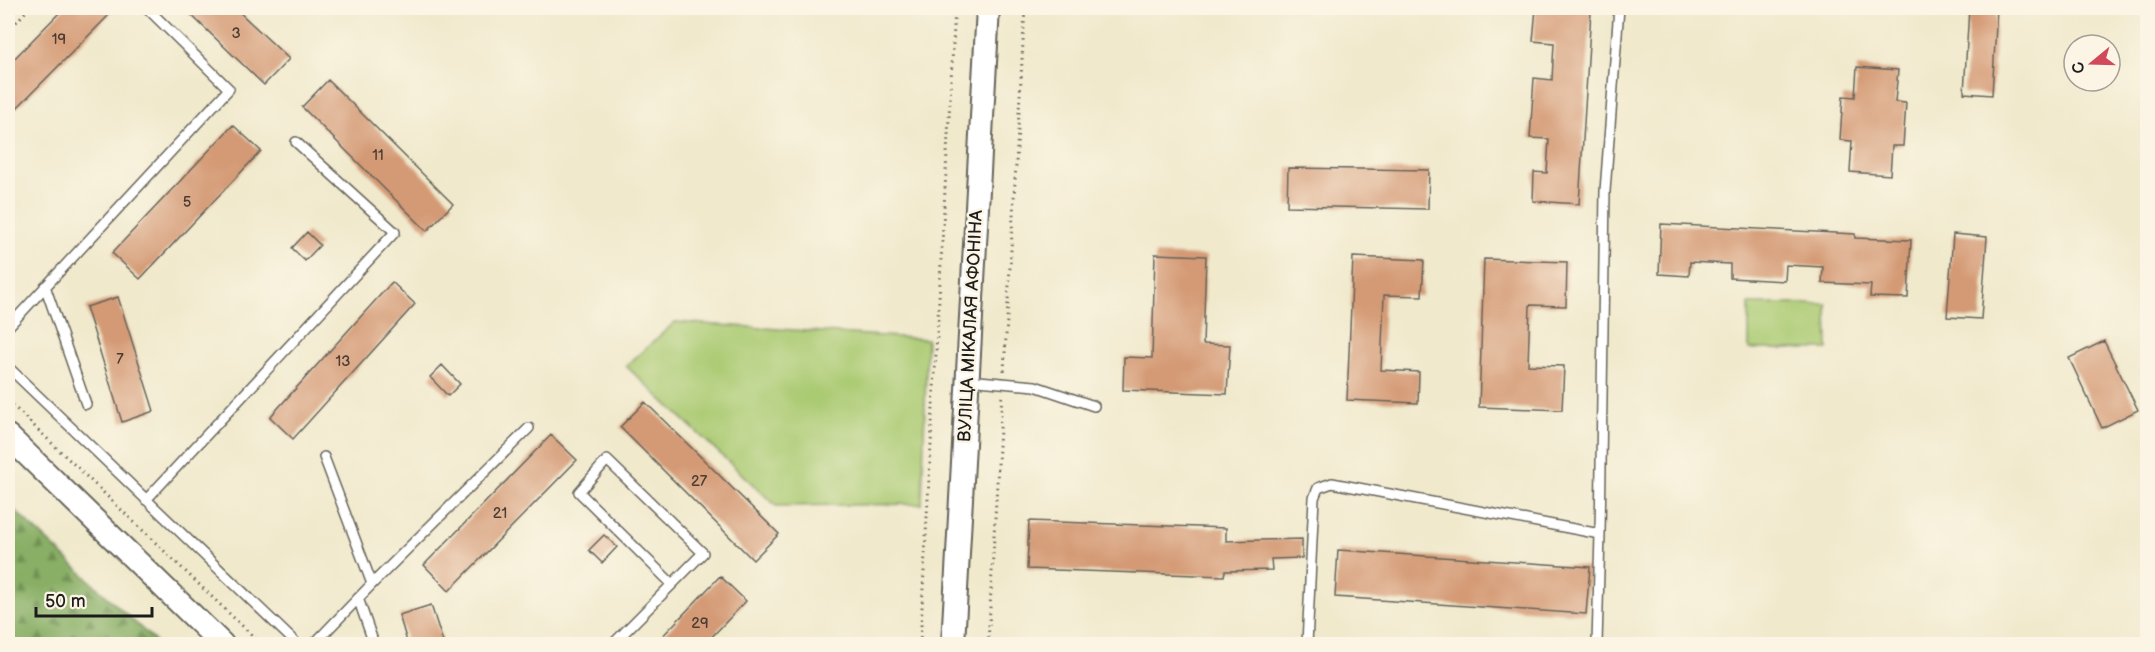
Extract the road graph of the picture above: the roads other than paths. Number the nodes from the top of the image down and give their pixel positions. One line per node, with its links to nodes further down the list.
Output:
1 (147, 8): 5 (lane)
2 (988, 8): 8 (street, ВУЛІЦА МІКАЛАЯ АФОНІНА)
3 (1619, 8): 15 (lane)
4 (296, 142): 14 (lane)
5 (45, 286): 6 (lane); 9 (lane)
6 (8, 327)
7 (8, 367): 14 (lane)
8 (966, 380): 10 (lane); 24 (street, ВУЛІЦА МІКАЛАЯ АФОНІНА)
9 (86, 404)
10 (1094, 406)
11 (529, 428): 16 (lane)
12 (8, 436): 19 (street)
13 (324, 457): 16 (lane)
14 (146, 500): 20 (lane)
15 (1600, 534): 25 (lane); 26 (lane)
16 (372, 584): 18 (lane)
17 (672, 584): 17 (lane); 23 (lane)
18 (358, 598): 21 (lane); 22 (lane)
19 (222, 645)
20 (297, 645)
21 (314, 645)
22 (374, 645)
23 (614, 645)
24 (953, 645)
25 (1308, 645)
26 (1597, 645)

